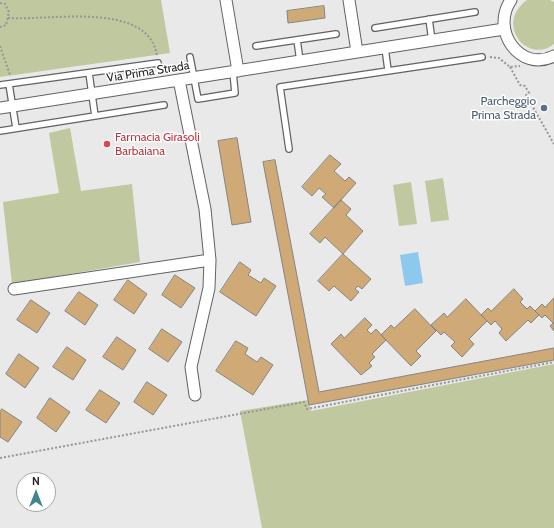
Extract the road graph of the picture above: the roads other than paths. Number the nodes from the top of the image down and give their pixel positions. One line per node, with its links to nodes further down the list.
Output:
1 (226, 0): 20 (street)
2 (349, 0): 13 (street)
3 (511, 0): 7 (street)
4 (475, 12): 5 (lane)
5 (429, 19): 6 (lane); 10 (lane)
6 (375, 28)
7 (504, 29): 10 (street, Via Prima Strada); 14 (street)
8 (336, 34): 9 (lane)
9 (297, 40): 11 (lane); 17 (lane)
10 (432, 41): 12 (street, Via Prima Strada)
11 (256, 46)
12 (385, 48): 13 (street, Via Prima Strada); 19 (lane)
13 (357, 52): 17 (street, Via Prima Strada)
14 (554, 56)
15 (190, 57): 22 (lane)
16 (482, 57): 19 (lane)
17 (300, 61): 20 (street, Via Prima Strada)
18 (158, 63): 21 (lane)
19 (388, 70): 33 (lane)
20 (235, 71): 22 (street, Via Prima Strada); 22 (lane)
21 (89, 74): 24 (lane); 26 (lane)
22 (194, 78): 23 (street, Via Prima Strada)
23 (179, 80): 26 (street, Via Prima Strada); 34 (street)
24 (11, 83): 25 (lane); 28 (lane)
25 (0, 85)
26 (92, 94): 28 (street, Via Prima Strada); 30 (lane)
27 (164, 105): 30 (lane)
28 (12, 106): 29 (street, Via Prima Strada); 31 (lane)
29 (0, 108)
30 (96, 116): 31 (lane)
31 (16, 128): 32 (lane)
32 (0, 131)
33 (289, 149)
34 (210, 260): 35 (street); 36 (street)
35 (14, 289)
36 (195, 396)

